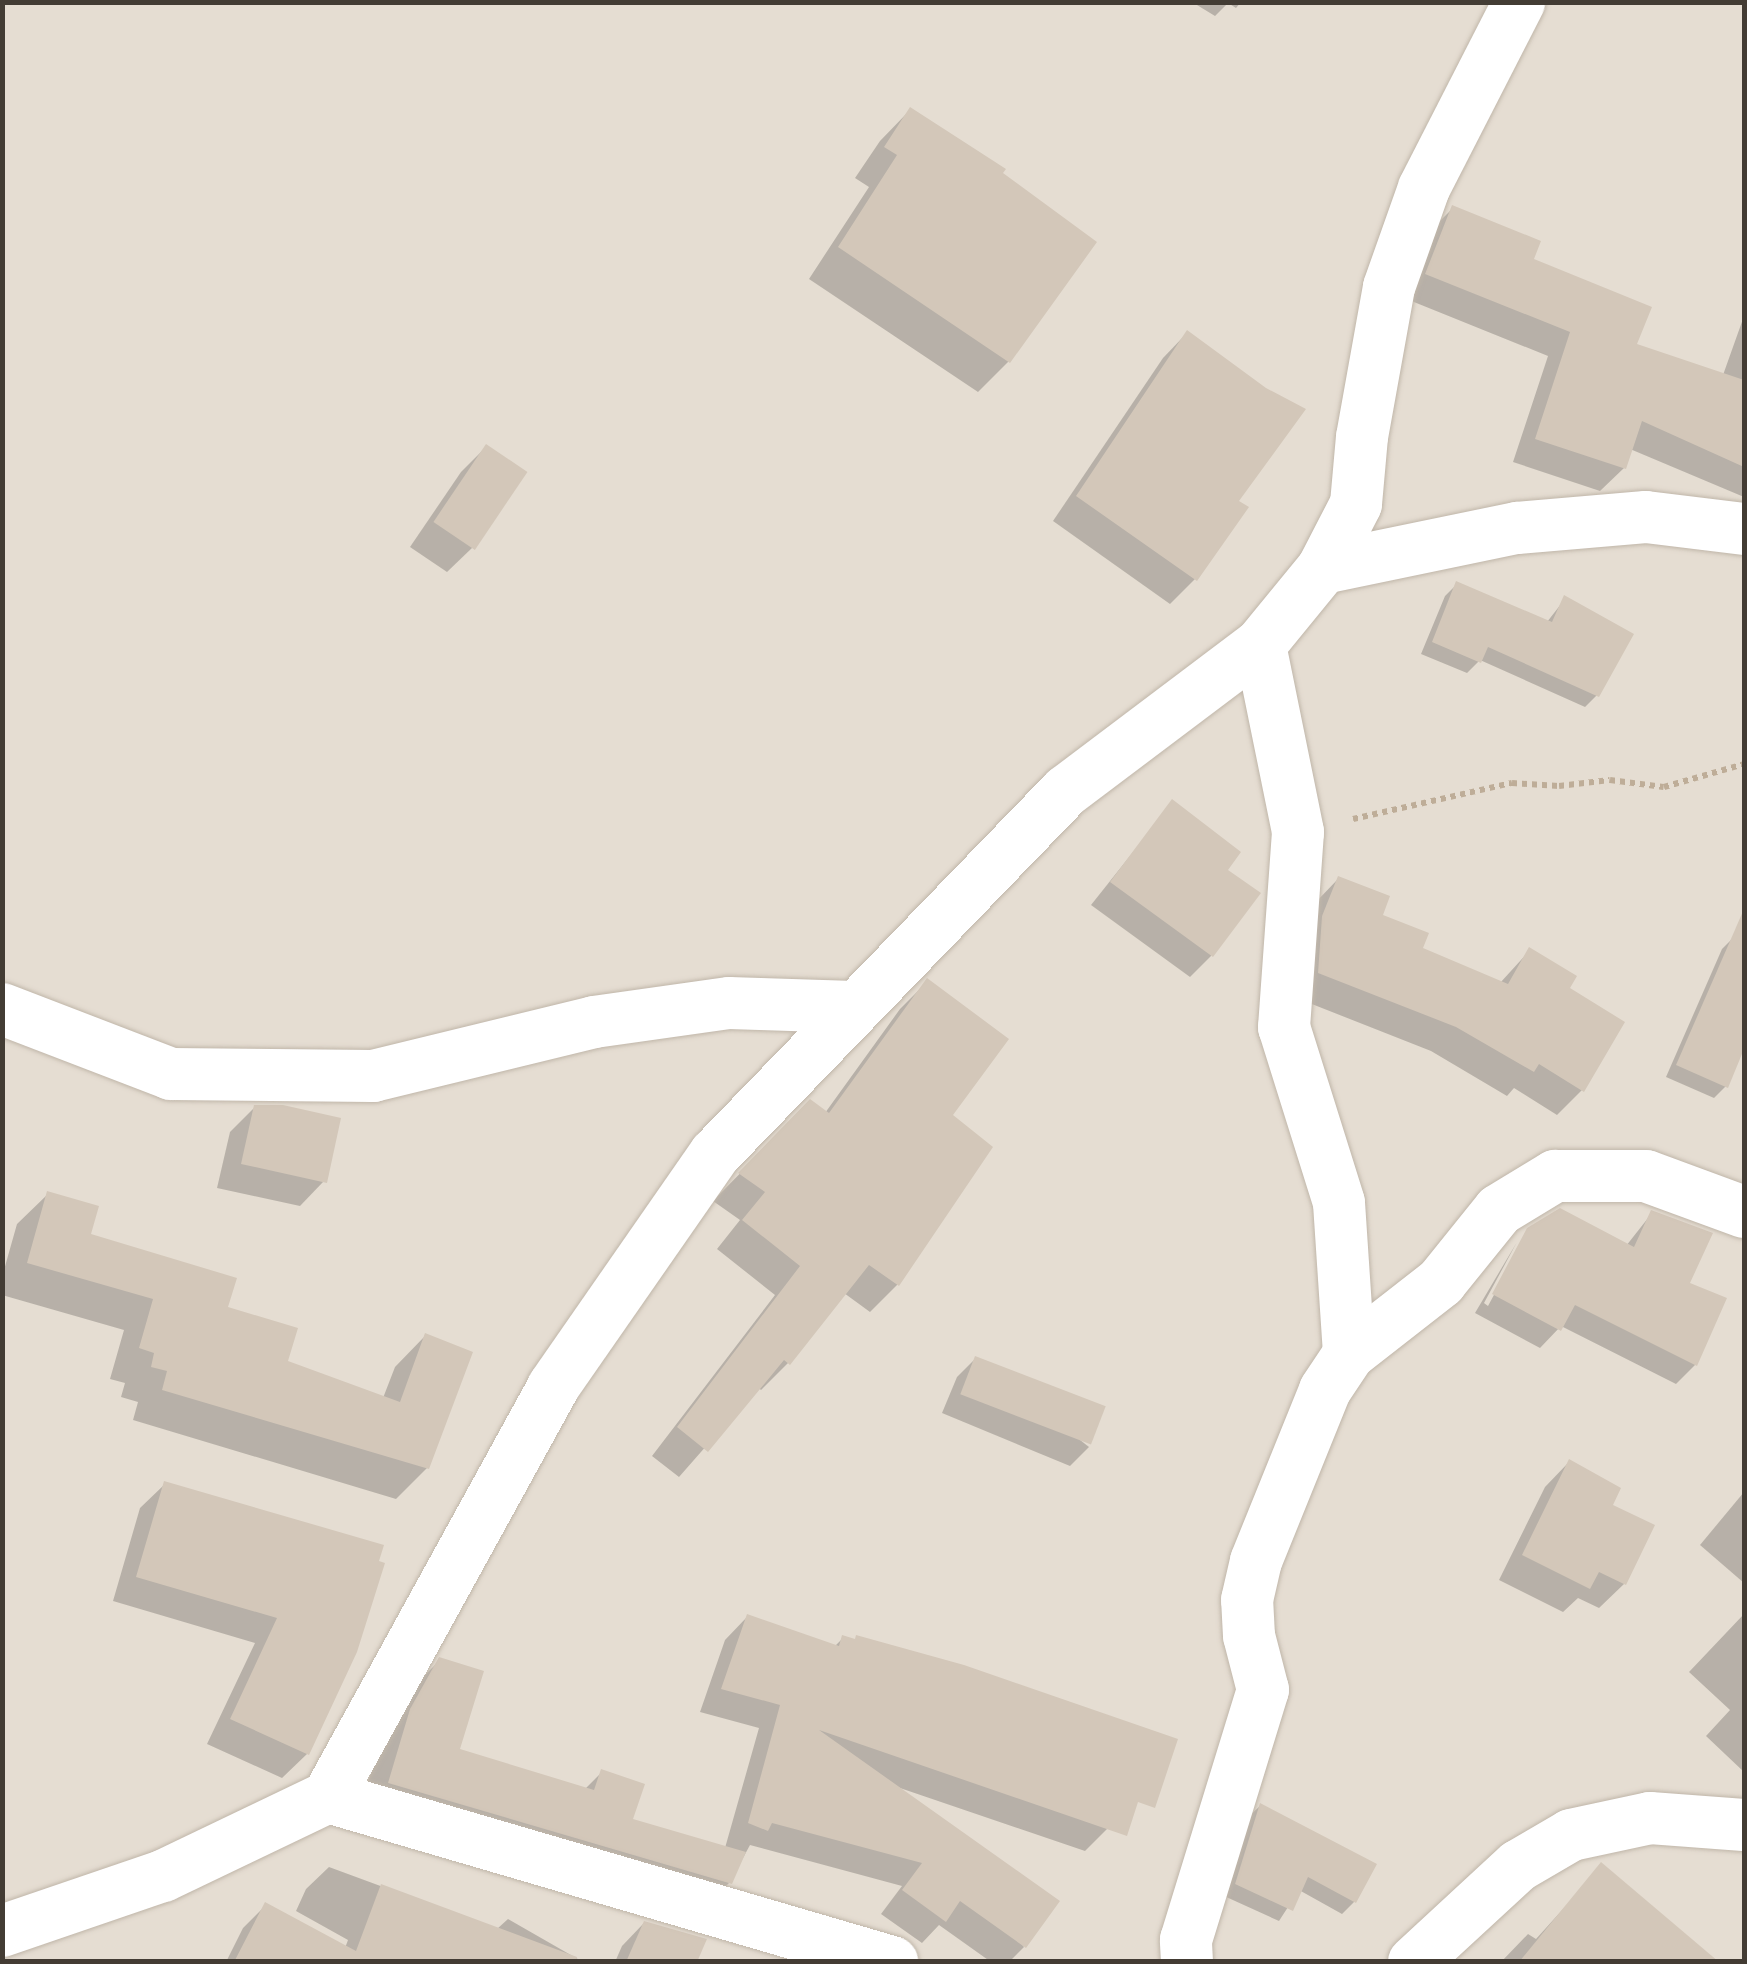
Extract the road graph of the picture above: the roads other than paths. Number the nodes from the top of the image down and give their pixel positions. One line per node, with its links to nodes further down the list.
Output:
1 (1519, 2): 3 (street)
2 (1744, 530): 3 (street)
3 (1323, 568): 4 (street)
4 (1260, 645): 5 (street); 8 (street)
5 (854, 1007): 6 (street); 9 (street)
6 (2, 1008)
7 (1744, 1212): 8 (street)
8 (1348, 1354): 13 (street)
9 (328, 1797): 11 (street); 12 (street)
10 (1744, 1825): 14 (street)
11 (2, 1931)
12 (892, 1962)
13 (1187, 1962)
14 (1414, 1962)

